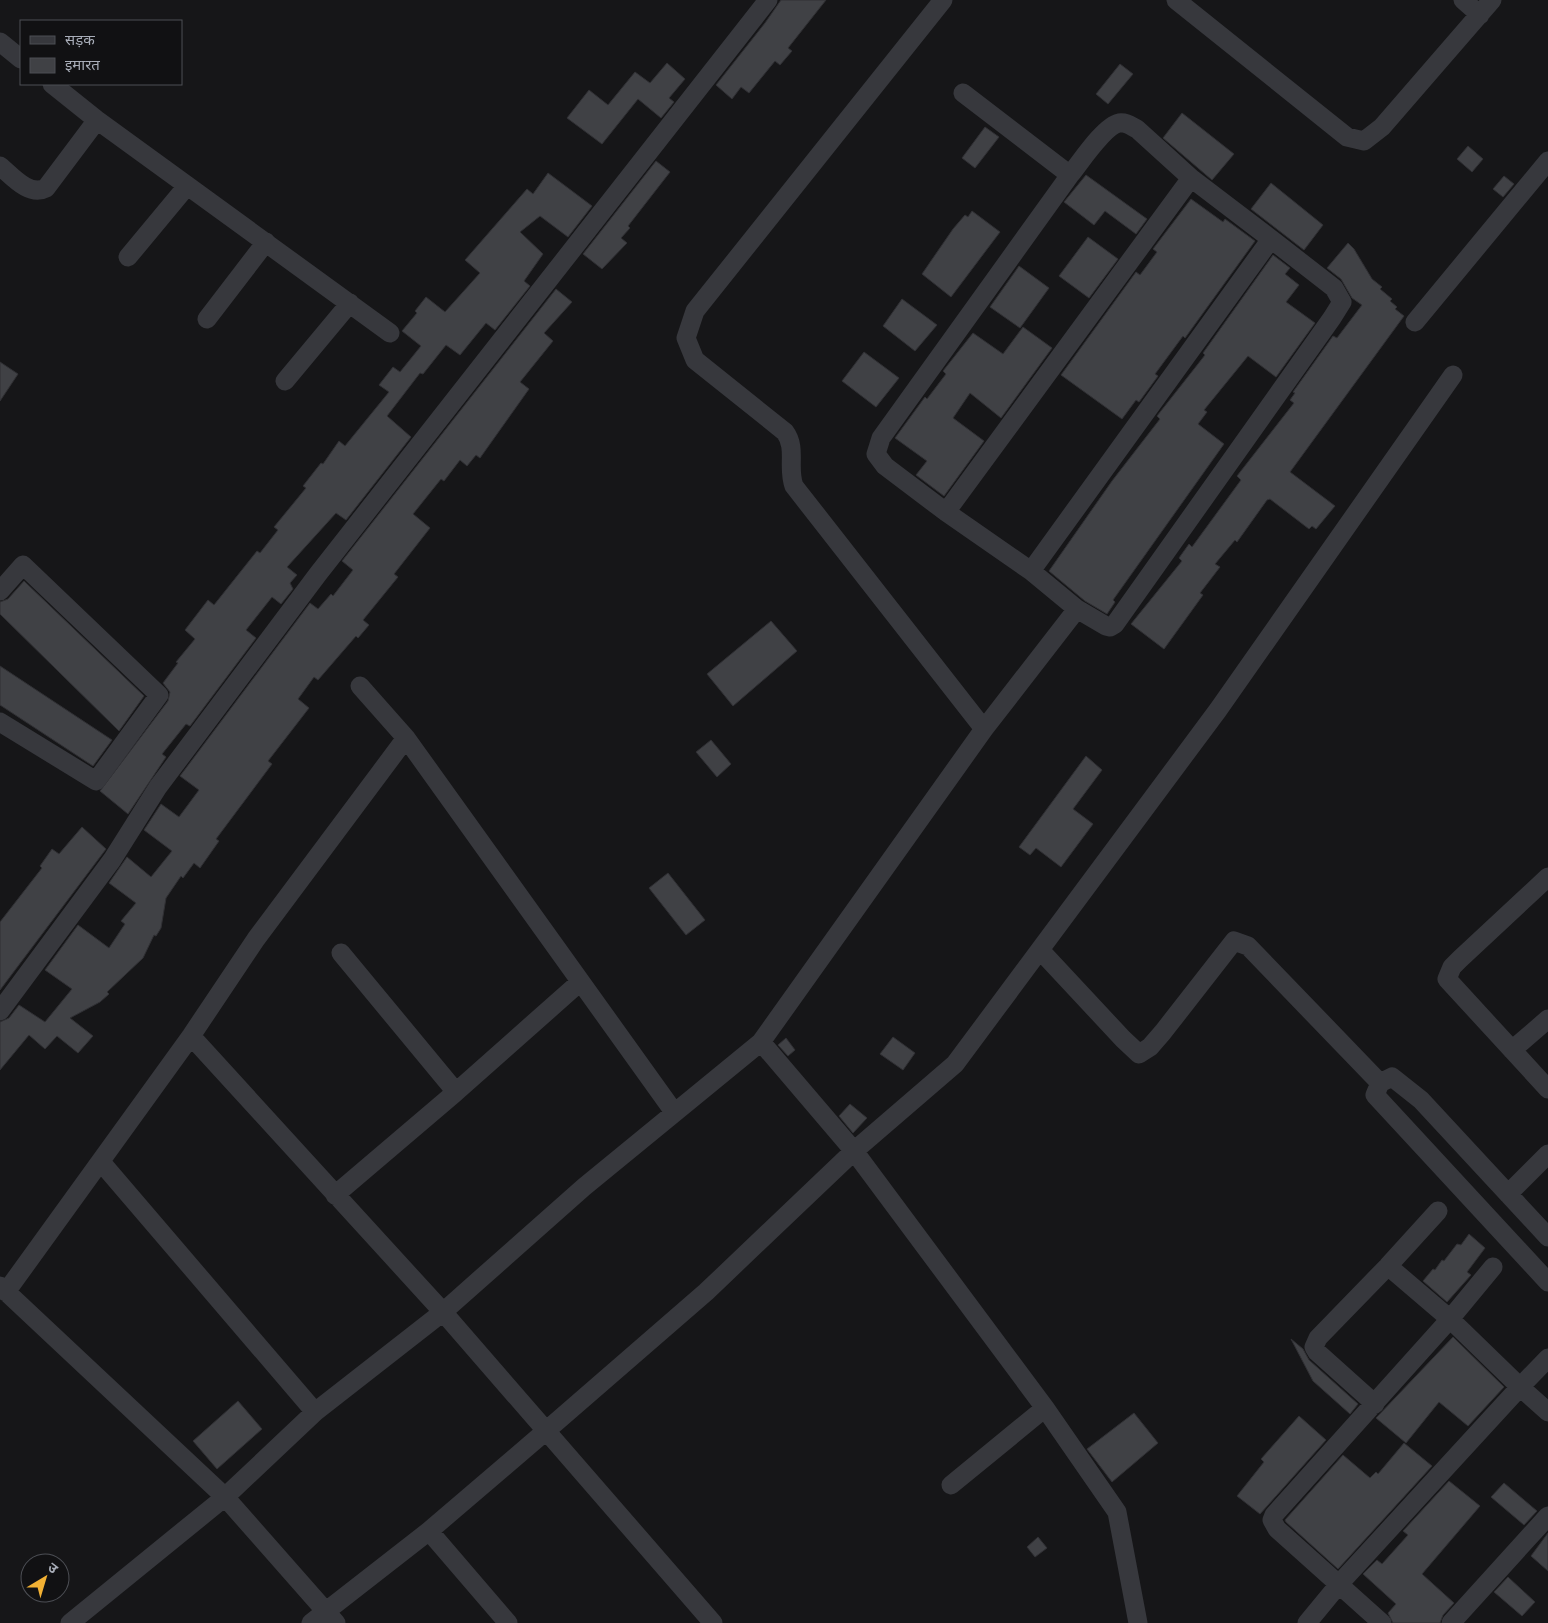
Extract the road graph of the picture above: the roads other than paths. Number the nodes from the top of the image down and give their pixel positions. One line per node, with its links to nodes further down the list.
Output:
1 (768, 0): 37 (street)
2 (943, 0): 31 (street)
3 (1176, 0): 5 (street)
4 (1463, 0): 5 (street)
5 (1486, 7)
6 (0, 43): 7 (street)
7 (20, 58)
8 (53, 85): 10 (street)
9 (963, 93): 13 (street)
10 (97, 120): 12 (street); 15 (street)
11 (1548, 161): 21 (street)
12 (0, 166)
13 (1070, 175): 14 (street); 25 (street)
14 (1191, 178): 16 (street); 25 (street)
15 (187, 186): 17 (street); 18 (street)
16 (1270, 239): 26 (street); 28 (street)
17 (266, 242): 19 (street); 20 (street)
18 (128, 257)
19 (350, 303): 22 (street); 24 (street)
20 (207, 319)
21 (1415, 322)
22 (390, 333)
23 (1453, 375): 34 (street)
24 (286, 381)
25 (946, 512): 26 (street)
26 (1031, 570): 28 (street)
27 (0, 591): 30 (street)
28 (1077, 609): 31 (street)
29 (360, 686): 32 (street)
30 (0, 722)
31 (984, 730): 40 (street)
32 (406, 738): 36 (street); 39 (street)
33 (1548, 877): 41 (street)
34 (1040, 950): 42 (street); 46 (street)
35 (341, 953): 44 (street)
36 (580, 982): 44 (street); 45 (street)
37 (0, 1011)
38 (1548, 1019): 41 (street)
39 (191, 1036): 48 (street); 50 (street)
40 (761, 1042): 45 (street); 46 (street)
41 (1512, 1050): 43 (street)
42 (1380, 1083): 49 (street); 55 (street)
43 (1548, 1089)
44 (456, 1092): 50 (street)
45 (674, 1112): 57 (street)
46 (854, 1151): 62 (street); 65 (street)
47 (1548, 1154): 49 (street)
48 (100, 1162): 56 (street); 63 (street)
49 (1508, 1194): 52 (street)
50 (335, 1195): 57 (street)
51 (1438, 1212): 53 (street)
52 (1548, 1238)
53 (1388, 1266): 58 (street); 61 (street)
54 (1493, 1267): 58 (street)
55 (1548, 1282)
56 (3, 1289): 67 (street)
57 (443, 1312): 63 (street); 65 (street)
58 (1450, 1319): 60 (street); 61 (street)
59 (1548, 1358): 60 (street)
60 (1520, 1387): 64 (street); 70 (street)
61 (1375, 1404): 70 (street)
62 (1045, 1408): 66 (street); 76 (street)
63 (315, 1412): 67 (street)
64 (1548, 1412)
65 (548, 1430): 69 (street); 75 (street)
66 (951, 1485)
67 (225, 1497): 71 (street); 72 (street)
68 (1548, 1516): 79 (street)
69 (429, 1531): 71 (street); 74 (street)
70 (1340, 1583): 77 (street); 78 (street)
71 (331, 1617): 73 (street)
72 (70, 1623)
73 (311, 1623)
74 (508, 1623)
75 (713, 1623)
76 (1138, 1623)
77 (1307, 1623)
78 (1382, 1623)
79 (1451, 1623)

